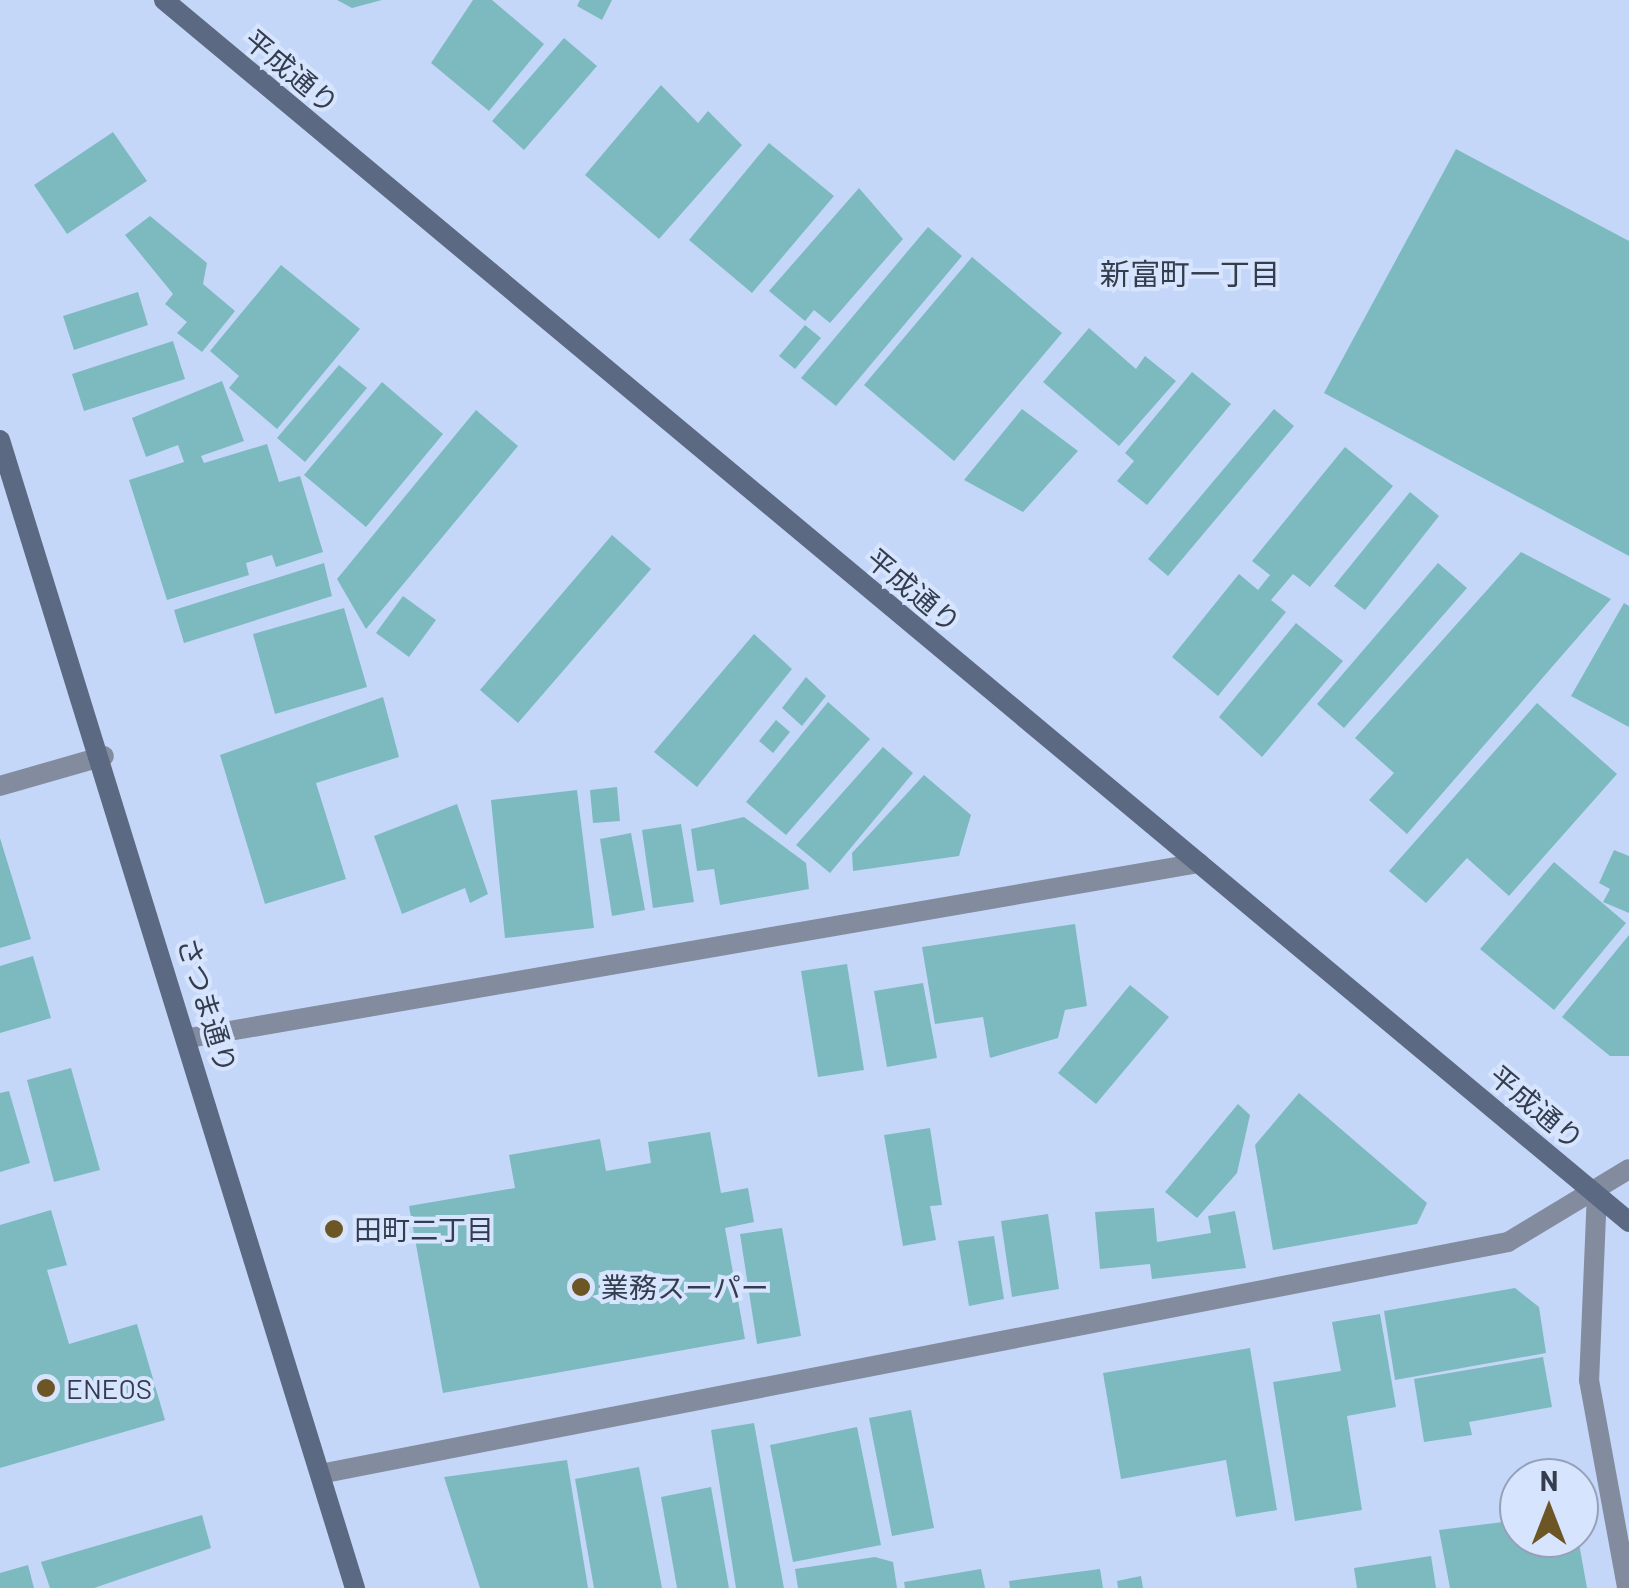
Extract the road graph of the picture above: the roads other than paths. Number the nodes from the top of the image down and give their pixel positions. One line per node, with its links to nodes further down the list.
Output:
1 (164, 0): 5 (street, 平成通り)
2 (0, 440): 3 (street, さつま通り)
3 (104, 756): 4 (street); 6 (street, さつま通り)
4 (0, 786)
5 (1198, 863): 6 (street); 8 (street, 平成通り)
6 (189, 1038): 10 (street, さつま通り)
7 (1629, 1169): 8 (street)
8 (1597, 1192): 9 (street, 平成通り); 10 (street); 12 (street)
9 (1629, 1222)
10 (320, 1474): 11 (street, さつま通り)
11 (355, 1588)
12 (1627, 1588)

